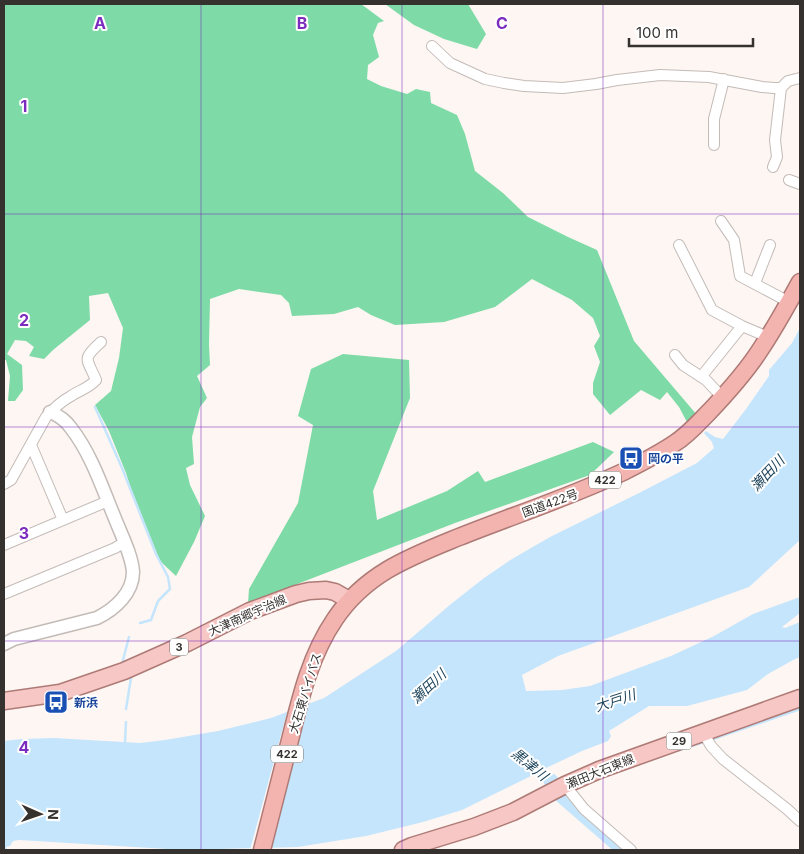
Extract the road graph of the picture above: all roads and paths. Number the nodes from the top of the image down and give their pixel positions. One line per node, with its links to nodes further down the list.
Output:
1 (432, 46): 3 (street)
2 (800, 78): 4 (street)
3 (724, 79): 4 (street); 5 (street)
4 (781, 88): 6 (street)
5 (714, 144)
6 (773, 167)
7 (789, 180): 8 (street)
8 (800, 184)
9 (720, 221): 13 (street)
10 (679, 245): 15 (street)
11 (770, 245): 13 (street)
12 (800, 282): 14 (highway, 国道422号 / 422)
13 (755, 283): 14 (street)
14 (789, 302): 16 (highway, 国道422号 / 422)
15 (742, 326): 16 (street); 19 (street)
16 (768, 337): 20 (highway, 国道422号 / 422)
17 (101, 342): 21 (street)
18 (675, 355): 19 (street)
19 (701, 377): 20 (street)
20 (723, 398): 29 (highway, 国道422号 / 422)
21 (50, 412): 22 (street); 24 (street)
22 (31, 445): 23 (street); 25 (street)
23 (4, 484)
24 (108, 501): 25 (street); 26 (street)
25 (63, 520): 27 (street)
26 (125, 542): 28 (street); 30 (street)
27 (4, 544)
28 (4, 594)
29 (349, 600): 32 (main road, 大津南郷宇治線 / 3); 37 (highway, 大石東バイパス / 422)
30 (4, 644)
31 (800, 698): 33 (main road, 瀬田大石東線 / 29)
32 (4, 701)
33 (703, 732): 34 (main road, 瀬田大石東線 / 29); 35 (street)
34 (559, 789): 36 (main road, 瀬田大石東線 / 29); 38 (street)
35 (800, 821)
36 (410, 849)
37 (262, 850)
38 (631, 850)

